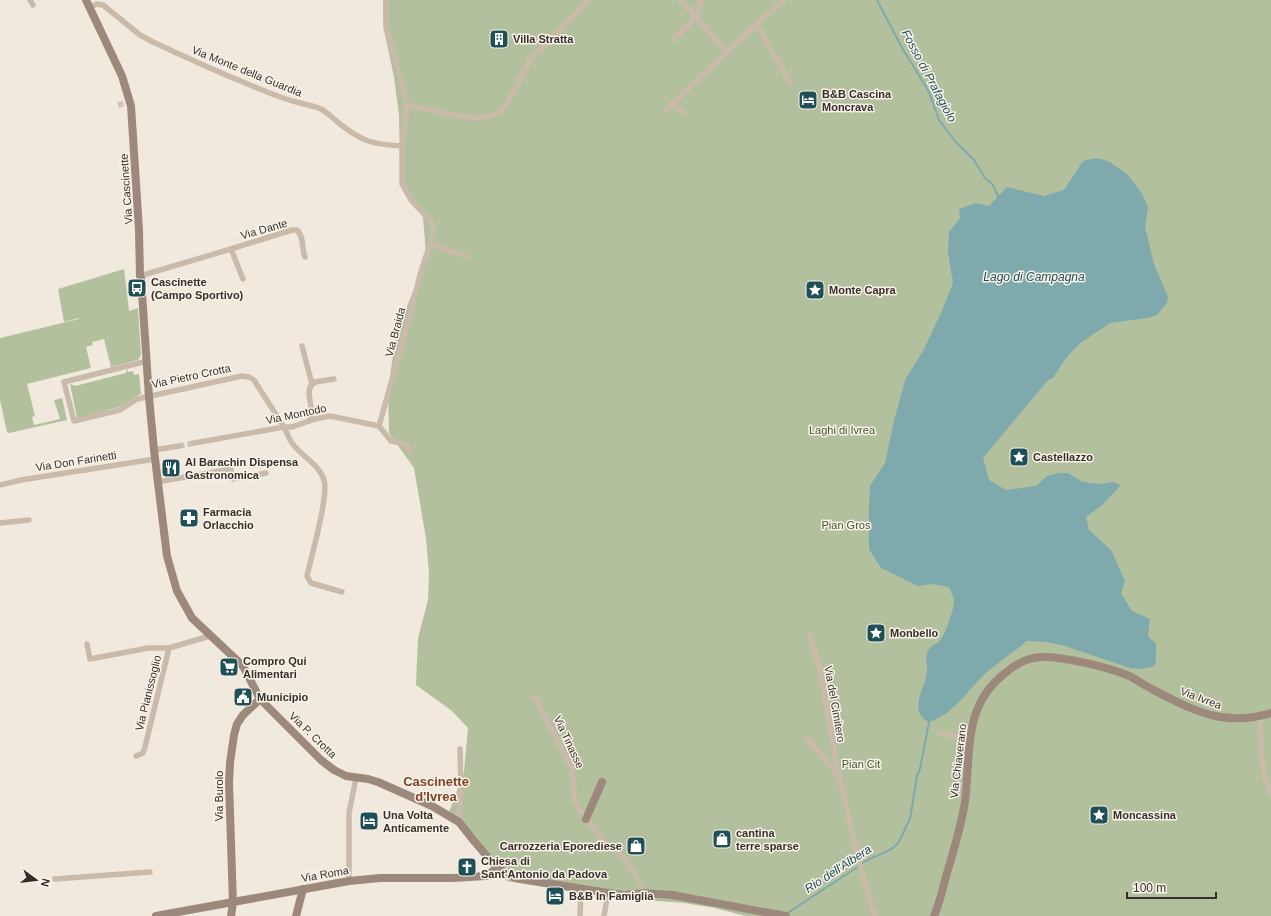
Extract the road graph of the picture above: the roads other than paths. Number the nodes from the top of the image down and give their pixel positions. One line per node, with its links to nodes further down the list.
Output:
1 (386, 0): 13 (street, Via Braida)
2 (588, 0): 13 (street)
3 (680, 0): 7 (street)
4 (784, 0): 8 (street)
5 (701, 1): 7 (street)
6 (88, 3): 16 (street, Via Monte della Guardia); 21 (street, Via Cascinette)
7 (696, 18): 9 (street); 10 (street)
8 (756, 24): 10 (street); 11 (street)
9 (674, 39)
10 (727, 52): 12 (street)
11 (790, 82)
12 (674, 103): 14 (street); 15 (street)
13 (407, 106): 16 (street, Via Braida)
14 (665, 112)
15 (684, 113)
16 (402, 146): 17 (street, Via Braida)
17 (430, 244): 19 (street); 29 (street, Via Braida)
18 (231, 249): 20 (street, Via Dante); 21 (street, Via Dante); 22 (street, Via Dante)
19 (466, 256)
20 (305, 257)
21 (140, 276): 24 (street, Via Pietro Crotta)
22 (243, 279)
23 (302, 346): 26 (street)
24 (147, 361): 27 (street, Via Pietro Crotta); 27 (street)
25 (334, 379): 26 (street)
26 (312, 384): 28 (street)
27 (149, 396): 30 (street, Via Pietro Crotta); 33 (street, Via Pietro Crotta)
28 (309, 421): 29 (street, Via Montodo); 30 (street, Via Montodo)
29 (379, 426): 34 (street)
30 (284, 427): 31 (street, Via Montodo); 42 (street)
31 (194, 443)
32 (179, 446): 33 (street)
33 (154, 450): 35 (street, Via Pietro Crotta)
34 (410, 451)
35 (155, 459): 37 (street, Via Pietro Crotta); 38 (street, Via Don Farinetti)
36 (266, 473): 37 (street)
37 (157, 482): 41 (street, Via Pietro Crotta)
38 (0, 484)
39 (29, 520): 40 (street)
40 (0, 523)
41 (164, 534): 44 (street, Via P. Crotta)
42 (342, 592)
43 (810, 635): 57 (street, Via del Cimitero)
44 (210, 636): 46 (street, Via Pianissoglio); 49 (street, Via P. Crotta)
45 (86, 644): 46 (street)
46 (169, 648): 56 (street, Via Pianissoglio)
47 (1128, 676): 51 (street, Via Ivrea); 54 (street, Via Chiaverano)
48 (535, 697): 61 (street, Via Tinasse)
49 (260, 699): 58 (street, Via P. Crotta); 71 (street, Via Burolo)
50 (1271, 713): 51 (street, Via Ivrea)
51 (1260, 715): 60 (street)
52 (940, 733): 54 (street)
53 (808, 739): 57 (street)
54 (970, 739): 79 (street, Via Chiaverano)
55 (460, 749): 62 (street)
56 (136, 756)
57 (839, 776): 78 (street, Via del Cimitero)
58 (356, 778): 62 (street, Via P. Crotta); 66 (street)
59 (602, 782): 61 (street)
60 (1271, 794)
61 (586, 819): 70 (street, Via Tinasse)
62 (459, 822): 63 (street, Via P. Crotta)
63 (497, 868): 66 (street, Via Roma); 68 (street)
64 (150, 872): 65 (street)
65 (56, 879)
66 (349, 881): 67 (street, Via Roma)
67 (303, 889): 71 (street, Via Roma); 75 (street)
68 (581, 889): 69 (street); 76 (street)
69 (608, 893): 70 (street); 77 (street)
70 (645, 893): 72 (street)
71 (233, 902): 73 (street, Via Roma); 74 (street, Via Burolo)
72 (784, 915)
73 (156, 916)
74 (231, 916)
75 (296, 916)
76 (580, 916)
77 (604, 916)
78 (875, 916)
79 (934, 916)

